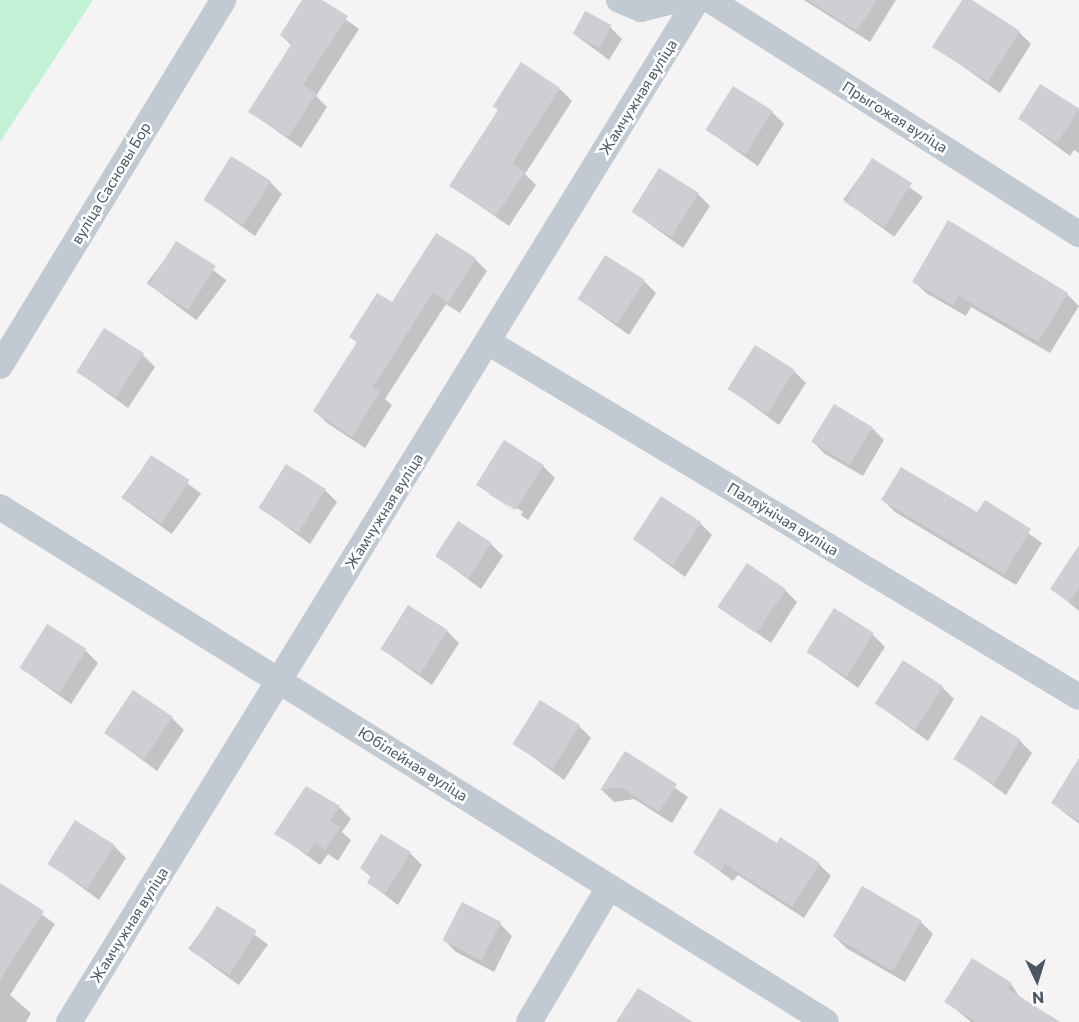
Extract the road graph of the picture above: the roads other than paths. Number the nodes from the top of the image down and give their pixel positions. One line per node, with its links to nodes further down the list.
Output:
1 (223, 0): 8 (street, вуліца Сасновы Бор)
2 (619, 0): 3 (street)
3 (678, 0)
4 (697, 0): 7 (street, Жамчужная вуліца)
5 (710, 0): 6 (street, Прыгожая вуліца)
6 (1079, 234)
7 (488, 342): 10 (street, Жамчужная вуліца); 11 (street, Паляўнічая вуліца)
8 (0, 366)
9 (0, 507): 10 (street, Юбілейная вуліца)
10 (280, 681): 12 (street, Юбілейная вуліца); 13 (street, Жамчужная вуліца)
11 (1079, 697)
12 (609, 886): 14 (street); 15 (street, Юбілейная вуліца)
13 (69, 1022)
14 (529, 1022)
15 (826, 1022)

